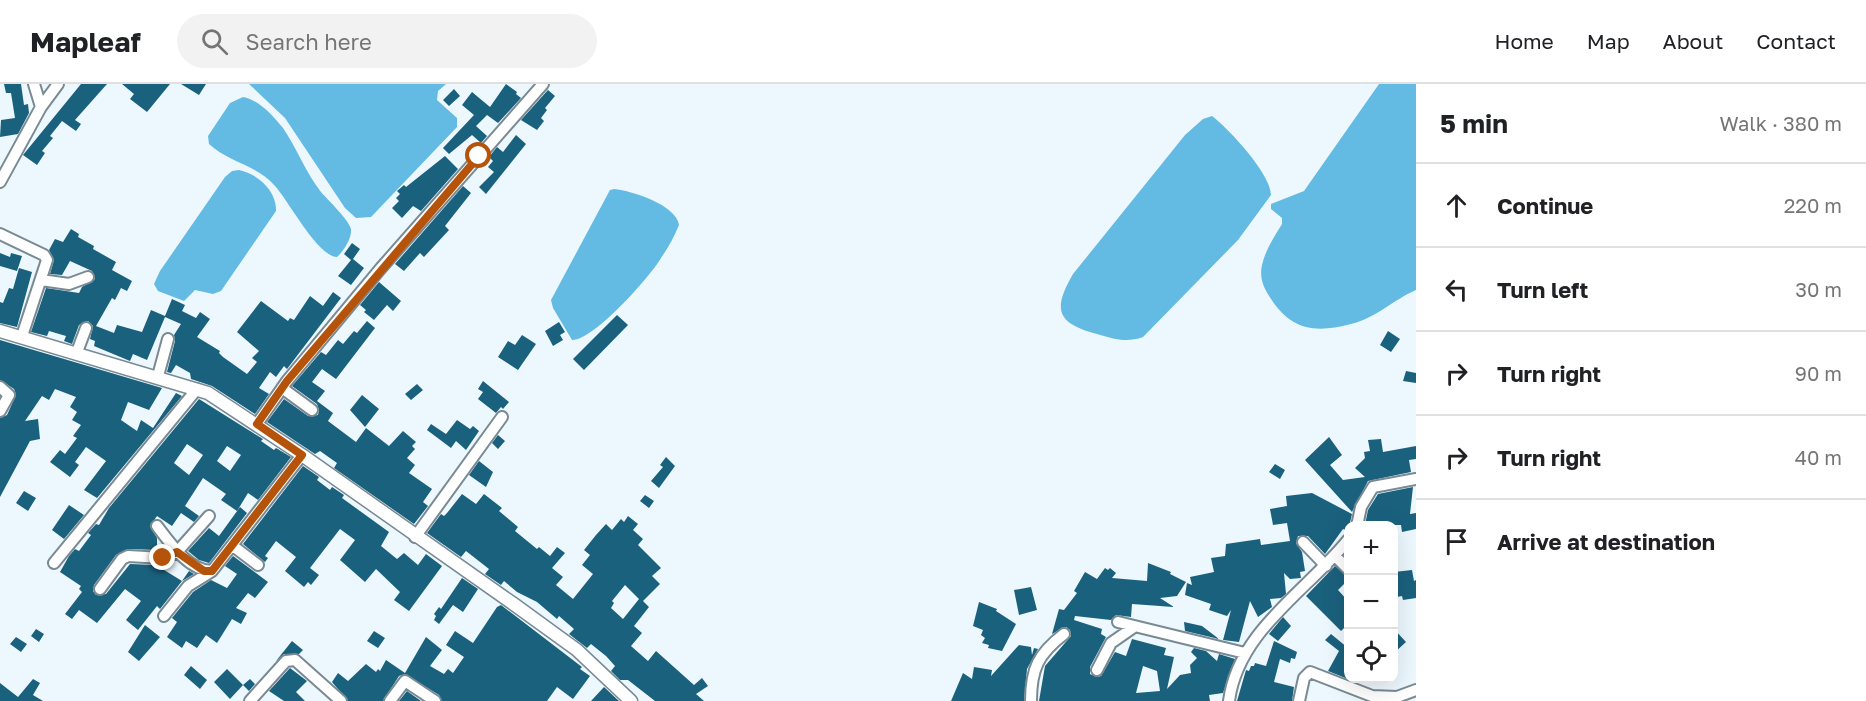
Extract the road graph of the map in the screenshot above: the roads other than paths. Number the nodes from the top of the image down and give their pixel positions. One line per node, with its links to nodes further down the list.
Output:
1 (34, 84): 4 (street)
2 (57, 84): 4 (street)
3 (543, 84): 16 (street)
4 (41, 107): 5 (street)
5 (0, 182)
6 (0, 234): 8 (street)
7 (88, 277): 8 (street)
8 (40, 280): 11 (street)
9 (86, 328): 13 (street)
10 (0, 331): 11 (street)
11 (22, 336): 13 (street)
12 (168, 339): 14 (street)
13 (76, 352): 14 (street)
14 (158, 376): 17 (street)
15 (0, 387): 19 (street)
16 (282, 388): 18 (street); 21 (street)
17 (197, 389): 21 (street); 33 (street)
18 (312, 410)
19 (0, 411)
20 (502, 417): 27 (street)
21 (257, 424): 22 (street)
22 (302, 455): 27 (street); 30 (street)
23 (1416, 479): 25 (street)
24 (208, 516): 31 (street)
25 (1358, 521)
26 (157, 526): 31 (street)
27 (416, 537): 50 (street)
28 (1303, 542): 36 (street)
29 (1344, 545): 32 (street)
30 (233, 546): 34 (street); 37 (street)
31 (177, 552): 37 (street); 38 (street)
32 (1335, 556): 35 (street); 36 (street)
33 (54, 563)
34 (258, 565)
35 (1344, 565)
36 (1326, 566): 43 (street)
37 (212, 571): 39 (street)
38 (100, 589)
39 (164, 616)
40 (1118, 622): 41 (street)
41 (1134, 627): 43 (street); 44 (street)
42 (1064, 634): 51 (street)
43 (1245, 653): 52 (street)
44 (1096, 670)
45 (1416, 690): 53 (street)
46 (250, 701): 47 (street)
47 (341, 701)
48 (390, 701): 49 (street)
49 (435, 701)
50 (631, 701)
51 (1031, 701)
52 (1229, 701)
53 (1299, 701)

